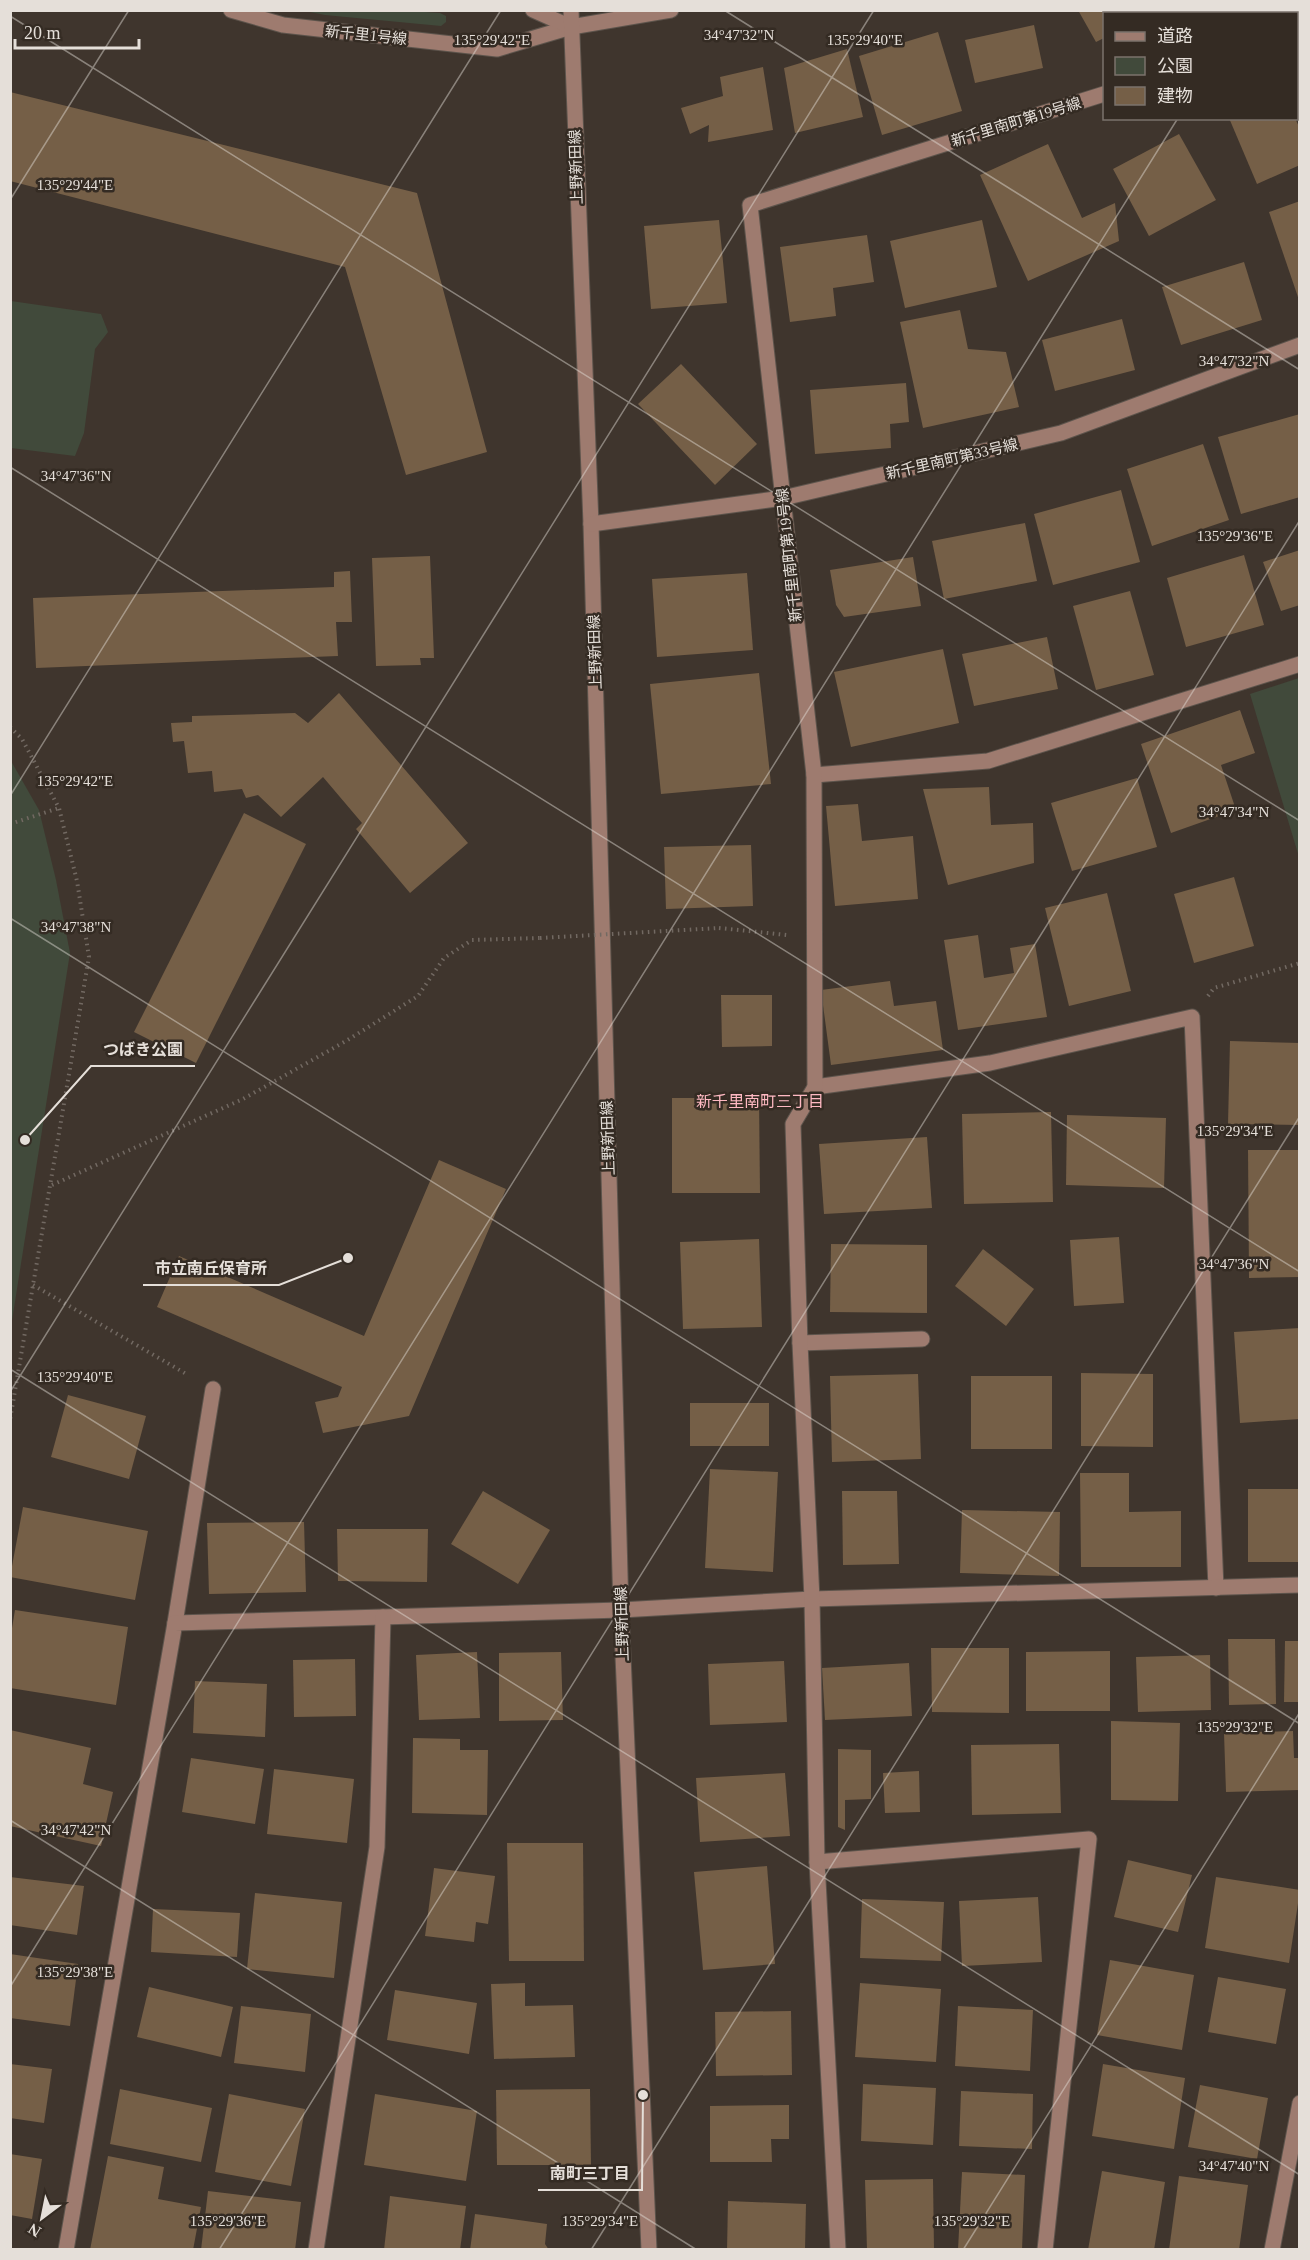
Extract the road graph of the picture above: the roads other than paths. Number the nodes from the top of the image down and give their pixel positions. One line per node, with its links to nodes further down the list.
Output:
1 (231, 10): 5 (street, 新千里1号線)
2 (532, 10): 5 (street)
3 (571, 10): 5 (street, 上野新田線)
4 (671, 10): 5 (street, 新千里1号線)
5 (572, 27): 9 (street, 上野新田線)
6 (1103, 94): 8 (street, 新千里南町第19号線)
7 (1299, 345): 8 (street, 新千里南町第33号線)
8 (783, 498): 9 (street, 新千里南町第33号線); 11 (street, 新千里南町第19号線)
9 (591, 524): 19 (street, 上野新田線)
10 (1299, 664): 11 (street)
11 (813, 775): 12 (street, 新千里南町第19号線)
12 (815, 1087): 14 (street); 17 (street)
13 (922, 1338): 14 (street)
14 (800, 1343): 18 (street)
15 (213, 1389): 21 (street)
16 (1299, 1585): 17 (street)
17 (1216, 1588): 18 (street)
18 (812, 1599): 19 (street); 22 (street)
19 (621, 1610): 20 (street); 26 (street, 上野新田線)
20 (383, 1617): 21 (street); 25 (street)
21 (175, 1623): 24 (street)
22 (817, 1862): 27 (street); 28 (street)
23 (1299, 2103): 29 (street)
24 (66, 2250)
25 (316, 2250)
26 (649, 2250)
27 (838, 2250)
28 (1045, 2250)
29 (1272, 2250)

